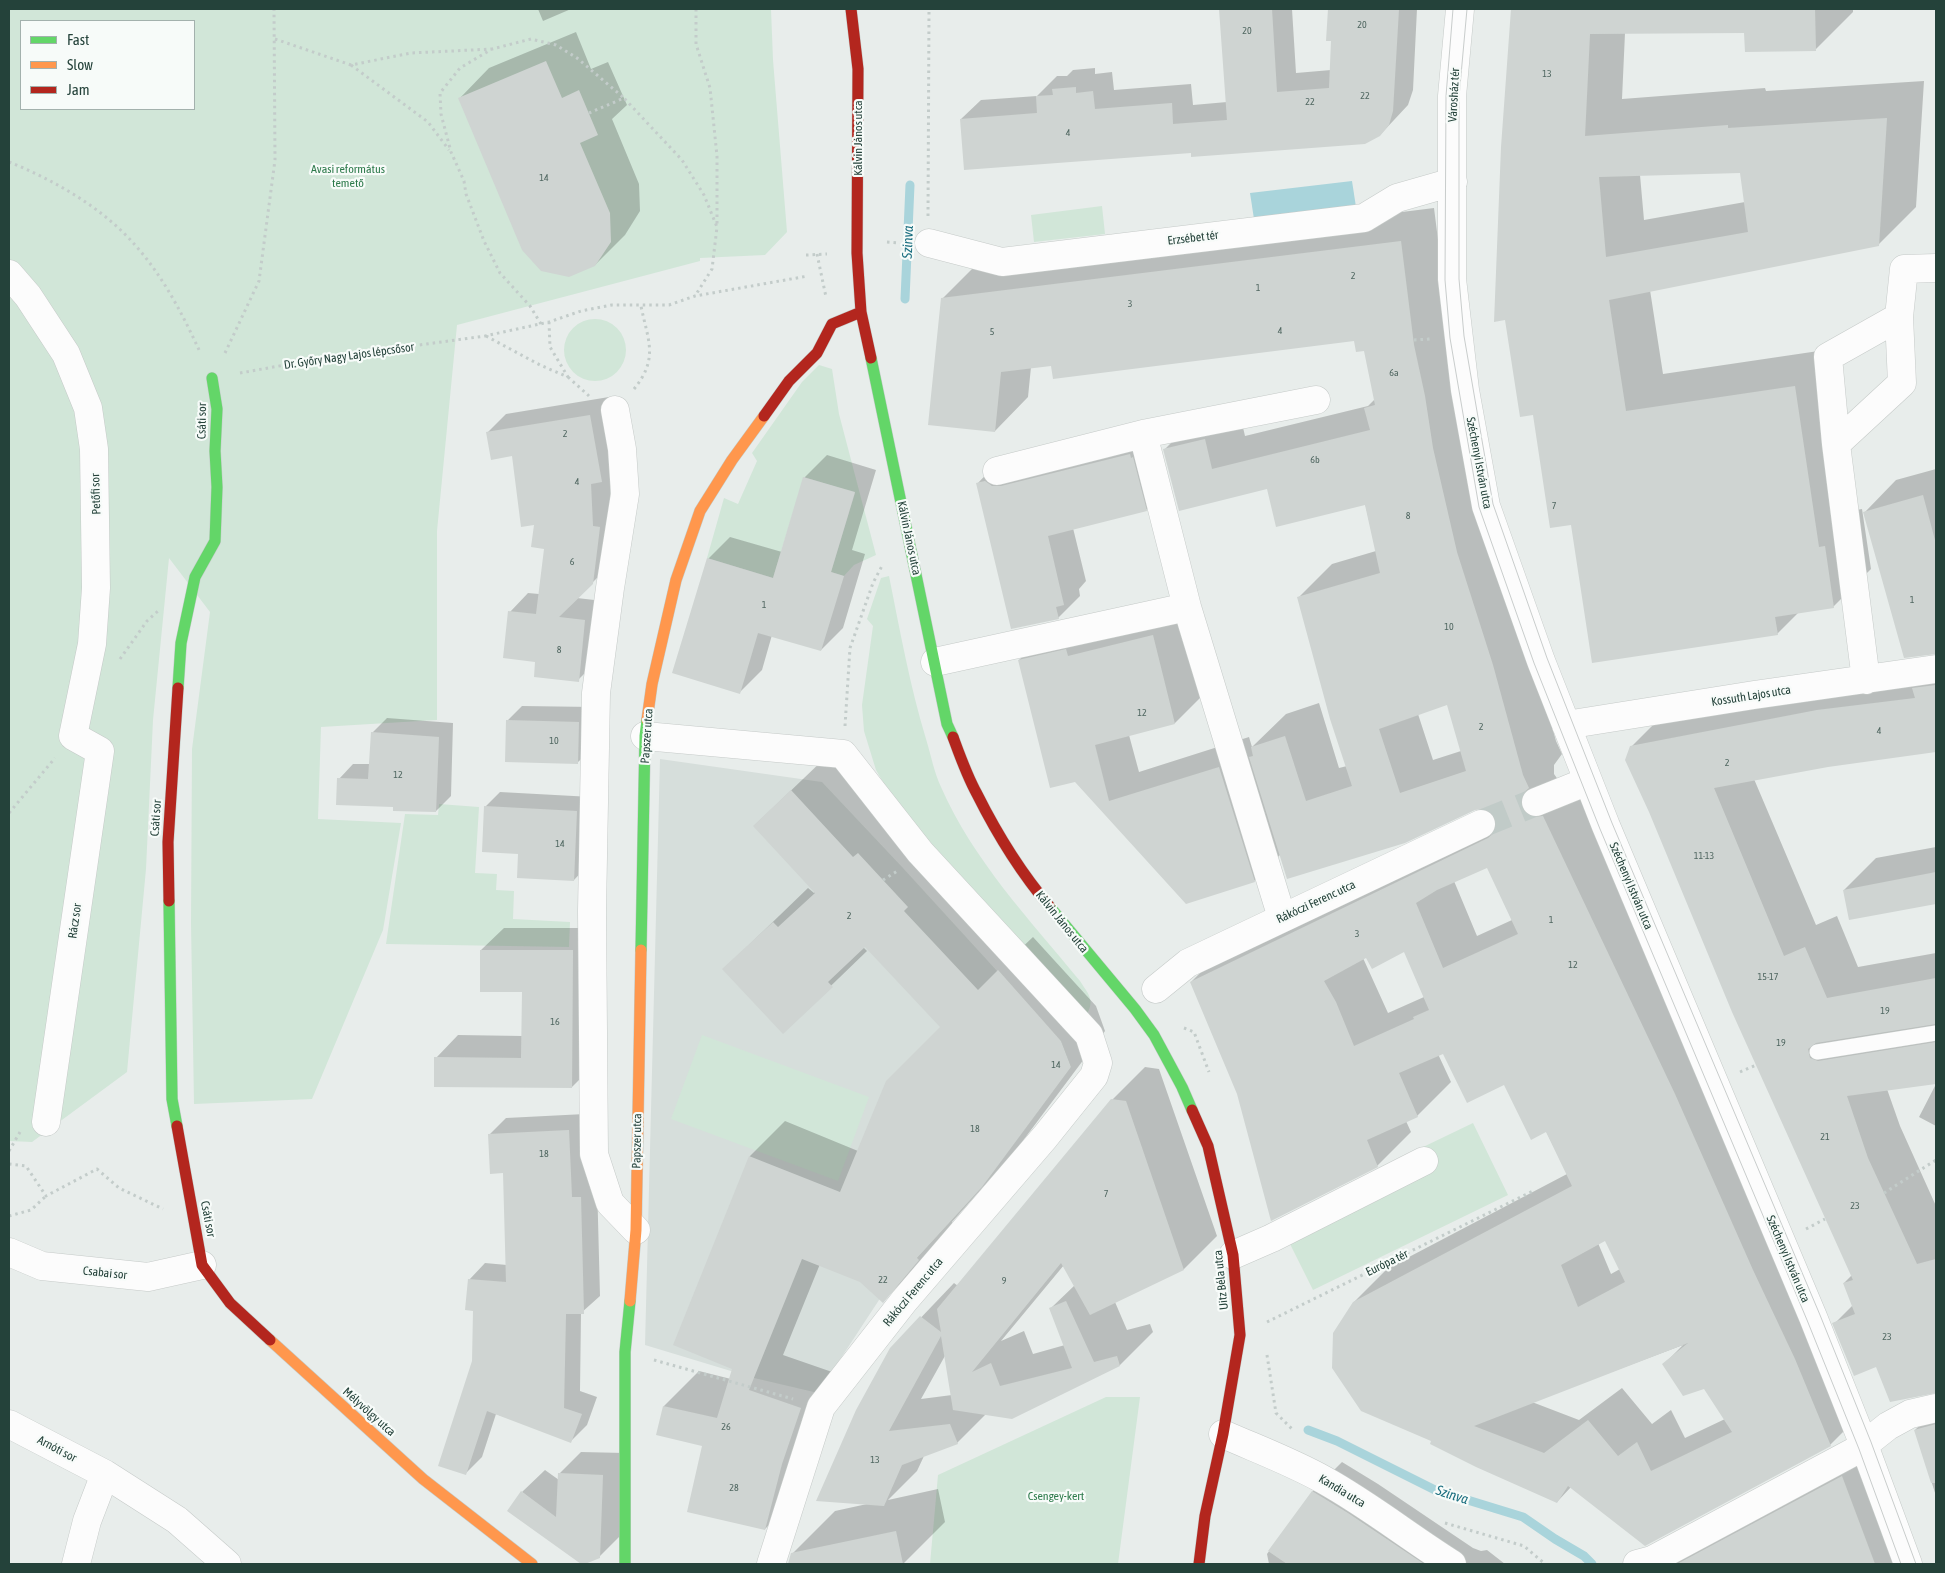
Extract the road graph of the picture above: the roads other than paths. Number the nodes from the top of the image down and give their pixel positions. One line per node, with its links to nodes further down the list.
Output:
1 (851, 9): 7 (street, Kálvin János utca)
2 (1460, 9): 3 (street, Városház tér)
3 (1452, 182): 4 (street, Erzsébet tér); 19 (street, Széchenyi István utca)
4 (929, 243)
5 (1936, 268): 8 (street)
6 (9, 274): 20 (street, Petőfi sor)
7 (861, 312): 16 (street, Kálvin János utca); 21 (street, Papszer utca)
8 (1899, 317): 13 (street); 13 (street)
9 (212, 378): 35 (street, Csáti sor)
10 (1316, 400): 12 (street)
11 (603, 404): 32 (street)
12 (1143, 434): 14 (street); 15 (street)
13 (1836, 444): 18 (street)
14 (997, 471)
15 (1187, 606): 16 (street); 25 (street)
16 (936, 662): 27 (street, Kálvin János utca)
17 (1936, 669): 18 (street, Kossuth Lajos utca)
18 (1866, 680): 19 (street, Kossuth Lajos utca)
19 (1566, 725): 22 (street, Széchenyi István utca)
20 (73, 736): 30 (street, Rácz sor)
21 (645, 736): 32 (street, Papszer utca); 45 (street, Rákóczi Ferenc utca)
22 (1588, 781): 23 (street); 39 (street, Széchenyi István utca)
23 (1536, 802)
24 (1481, 824): 25 (street, Rákóczi Ferenc utca)
25 (1282, 918): 26 (street, Rákóczi Ferenc utca)
26 (1156, 989)
27 (1135, 1009): 34 (street, Uitz Béla utca)
28 (1936, 1033): 29 (lane)
29 (1817, 1052)
30 (46, 1122)
31 (1424, 1161): 34 (street)
32 (636, 1230): 44 (street, Papszer utca)
33 (9, 1252): 35 (street, Csabai sor)
34 (1233, 1255): 38 (street, Uitz Béla utca)
35 (202, 1265): 43 (street, Mélyvölgy utca)
36 (1936, 1408): 39 (street)
37 (9, 1424): 40 (street, Arnóti sor)
38 (1223, 1434): 46 (street, Uitz Béla utca); 47 (street, Kandia utca)
39 (1864, 1445): 48 (street); 49 (street, Széchenyi István utca)
40 (105, 1474): 41 (street); 42 (street, Arnóti sor)
41 (76, 1564)
42 (227, 1564)
43 (532, 1564)
44 (625, 1564)
45 (771, 1564)
46 (1199, 1564)
47 (1452, 1564)
48 (1637, 1564)
49 (1908, 1564)

